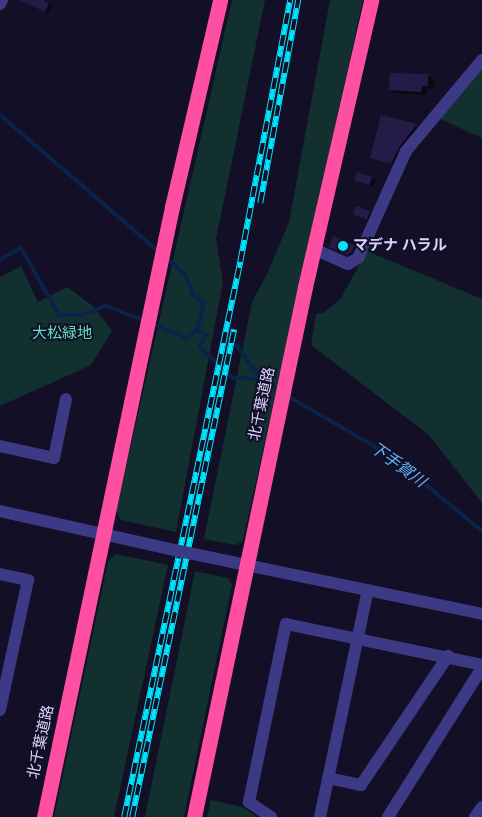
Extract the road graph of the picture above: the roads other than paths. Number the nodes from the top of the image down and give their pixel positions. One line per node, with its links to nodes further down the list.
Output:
1 (2, 0): 4 (street)
2 (220, 0): 10 (highway, 北千葉道路)
3 (370, 0): 6 (highway, 北千葉道路)
4 (0, 4)
5 (482, 60): 6 (street)
6 (314, 249): 11 (highway, 北千葉道路)
7 (66, 399): 8 (street)
8 (0, 446)
9 (0, 511): 10 (street)
10 (103, 534): 11 (street, bridge); 21 (highway, 北千葉道路)
11 (246, 566): 13 (street); 22 (highway, 北千葉道路)
12 (0, 574): 18 (street)
13 (368, 590): 14 (street); 15 (street)
14 (482, 614)
15 (357, 638): 16 (street); 19 (street); 23 (street)
16 (448, 656): 17 (street); 19 (street)
17 (482, 667): 25 (street)
18 (0, 710)
19 (328, 778): 24 (street)
20 (482, 807): 26 (street)
21 (44, 817)
22 (194, 817)
23 (271, 817)
24 (320, 817)
25 (388, 817)
26 (476, 817)

